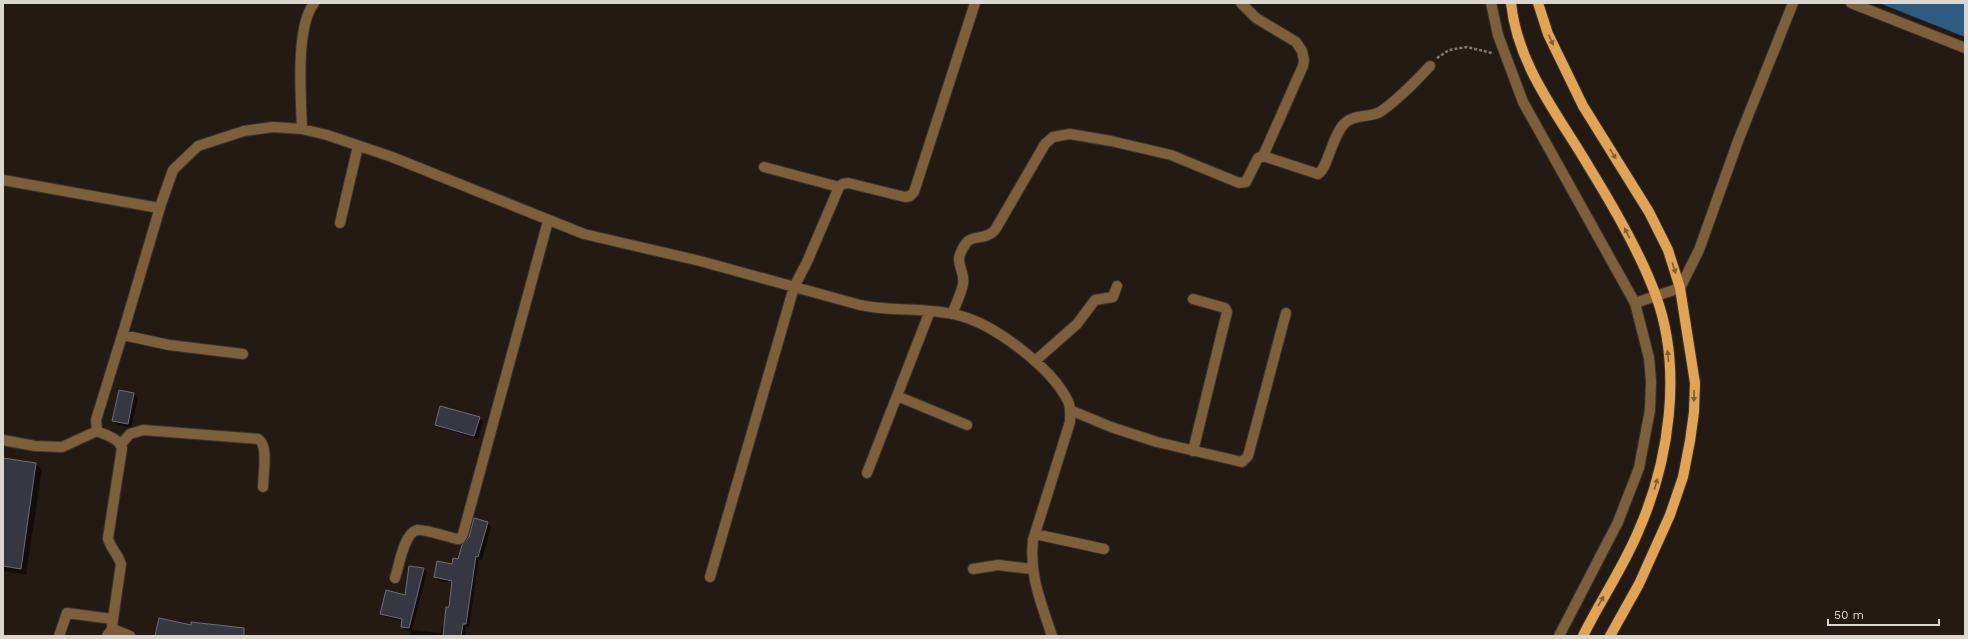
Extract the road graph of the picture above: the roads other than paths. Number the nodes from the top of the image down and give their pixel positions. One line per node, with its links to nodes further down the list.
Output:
1 (314, 3): 11 (street)
2 (975, 3): 16 (street)
3 (1240, 3): 13 (street)
4 (1491, 3): 25 (street)
5 (1511, 3): 23 (main road, one-way to 5)
6 (1538, 3): 22 (main road, one-way to 22)
7 (1793, 3): 22 (street)
8 (1850, 3): 9 (street)
9 (1965, 48)
10 (1430, 66): 13 (street)
11 (302, 129): 12 (street); 17 (street)
12 (358, 146): 18 (street); 19 (street)
13 (1263, 156): 28 (street)
14 (764, 167): 16 (street)
15 (3, 180): 17 (street)
16 (839, 187): 21 (street)
17 (159, 208): 29 (street)
18 (548, 221): 21 (street); 46 (street)
19 (340, 223)
20 (1117, 286): 31 (street)
21 (794, 287): 26 (street); 45 (street)
22 (1680, 288): 23 (street); 53 (main road, one-way to 53)
23 (1656, 296): 25 (street); 52 (main road, one-way to 23)
24 (1193, 299): 38 (street)
25 (1635, 303): 51 (street)
26 (930, 311): 28 (street); 32 (street)
27 (1286, 313): 38 (street)
28 (952, 314): 31 (street)
29 (123, 334): 30 (street); 35 (street)
30 (243, 354)
31 (1035, 361): 33 (street)
32 (897, 396): 34 (street); 39 (street)
33 (1070, 410): 38 (street); 41 (street)
34 (967, 425)
35 (97, 431): 36 (street); 37 (street)
36 (3, 440)
37 (121, 444): 40 (street); 47 (street)
38 (1193, 450)
39 (867, 473)
40 (263, 486)
41 (1035, 534): 42 (street); 44 (street)
42 (1104, 549)
43 (973, 569): 44 (street)
44 (1032, 569): 50 (street)
45 (710, 577)
46 (395, 578)
47 (111, 628): 48 (street); 49 (street)
48 (59, 636)
49 (130, 636)
50 (1052, 636)
51 (1559, 636)
52 (1583, 636)
53 (1610, 636)

